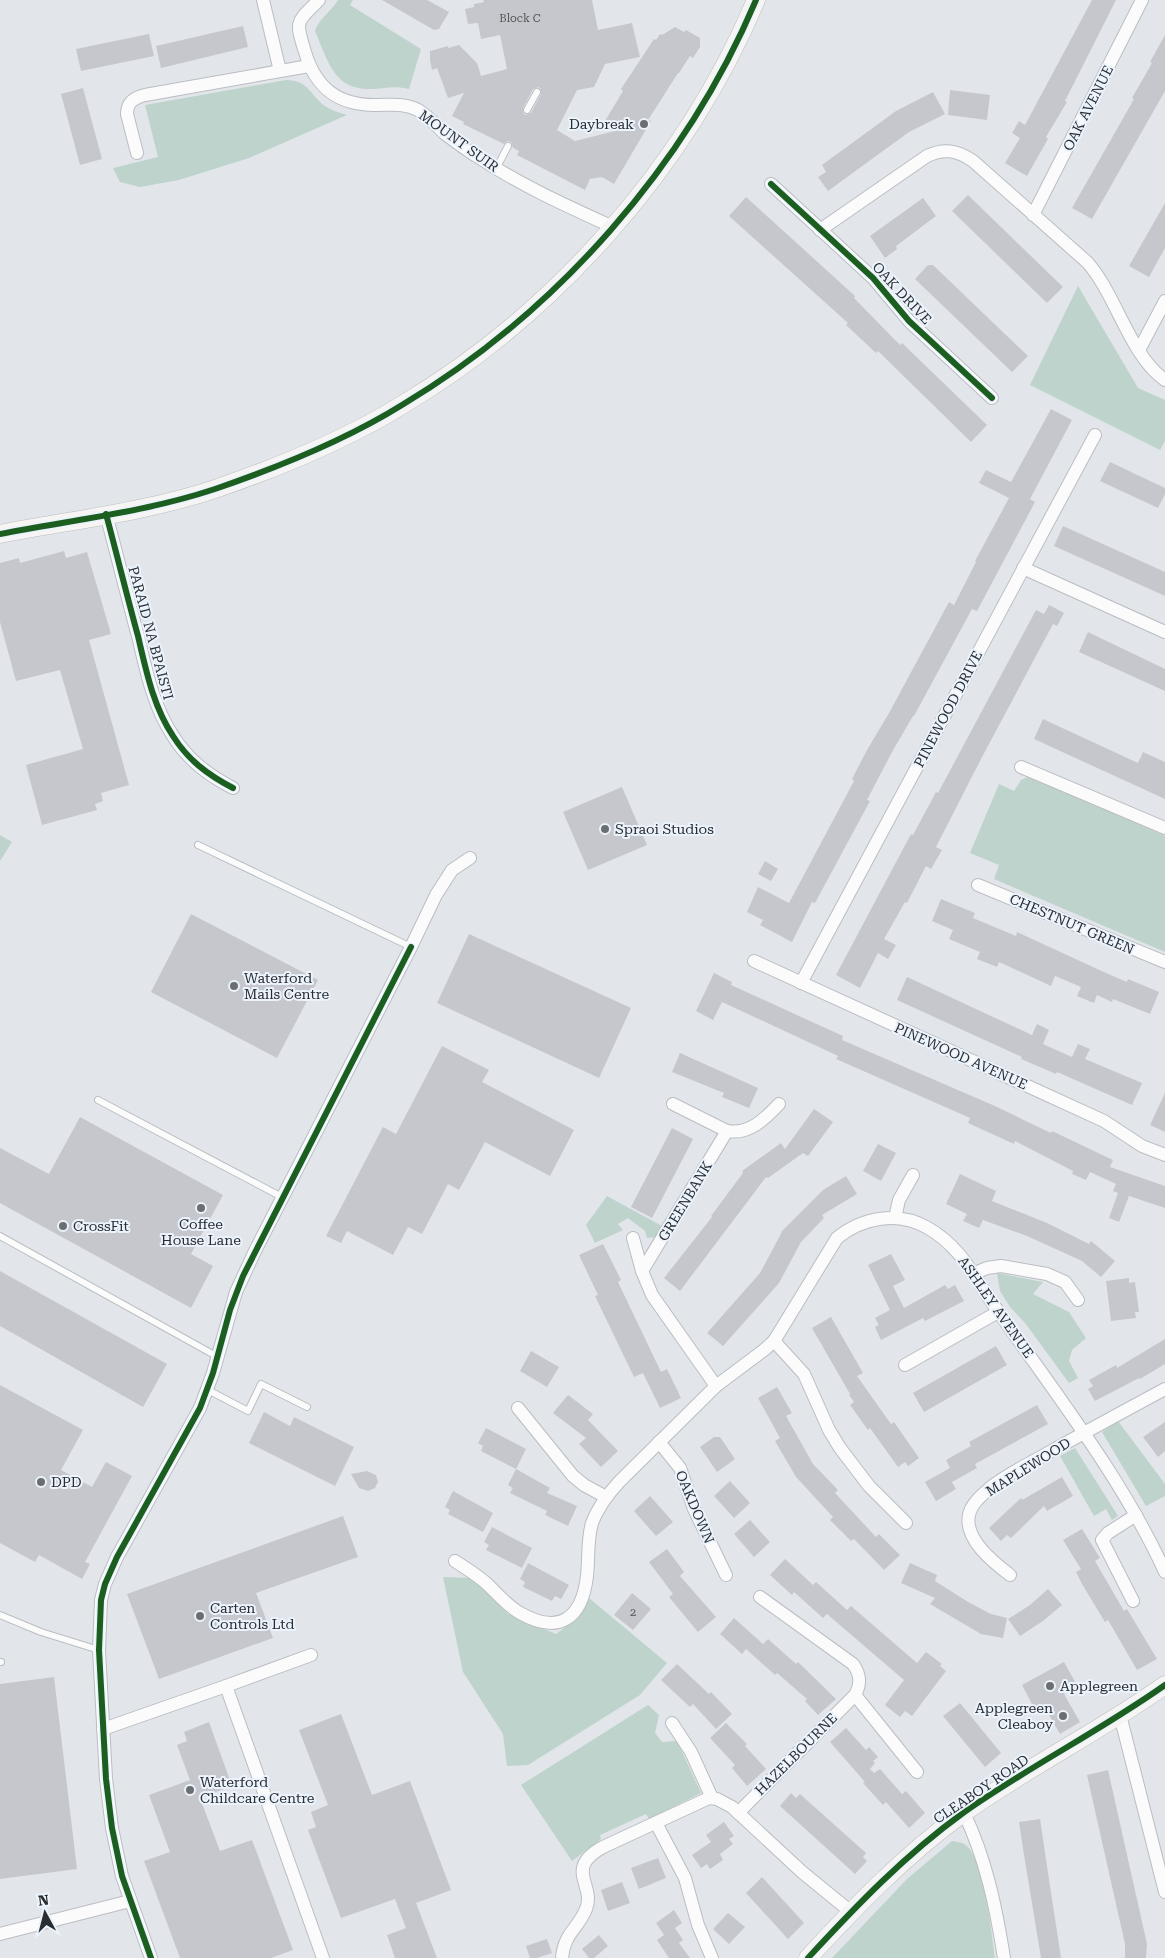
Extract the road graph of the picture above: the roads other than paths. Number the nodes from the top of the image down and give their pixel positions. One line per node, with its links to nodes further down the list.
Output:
1 (263, 0): 6 (street)
2 (319, 0): 5 (street, MOUNT SUIR)
3 (756, 0): 14 (street)
4 (1142, 0): 13 (street, OAK AVENUE)
5 (309, 66): 6 (street); 11 (street, MOUNT SUIR)
6 (280, 71): 10 (street)
7 (537, 92): 8 (lane)
8 (527, 110)
9 (508, 146): 11 (lane)
10 (136, 153)
11 (496, 169): 14 (street, MOUNT SUIR)
12 (770, 184): 15 (street, OAK DRIVE)
13 (1033, 215): 15 (street); 17 (street)
14 (613, 227): 21 (street)
15 (820, 230): 19 (street, OAK DRIVE)
16 (1165, 301): 17 (street)
17 (1140, 350): 18 (street)
18 (1165, 380)
19 (992, 398)
20 (1095, 435): 23 (street, PINEWOOD DRIVE)
21 (106, 514): 22 (street); 26 (street, PARAID NA BPAISTI)
22 (0, 534)
23 (1023, 568): 24 (street); 34 (street, PINEWOOD DRIVE)
24 (1165, 632)
25 (1022, 767): 27 (street)
26 (232, 788)
27 (1165, 828)
28 (198, 845): 31 (lane)
29 (470, 858): 31 (street)
30 (978, 885): 33 (street, CHESTNUT GREEN)
31 (411, 947): 41 (street)
32 (754, 961): 34 (street, PINEWOOD AVENUE)
33 (1165, 962)
34 (801, 983): 39 (street, PINEWOOD AVENUE)
35 (98, 1100): 41 (lane)
36 (673, 1104): 38 (street)
37 (779, 1104): 38 (street)
38 (727, 1131): 45 (street, GREENBANK)
39 (1165, 1155)
40 (913, 1175): 42 (street)
41 (282, 1197): 50 (street)
42 (895, 1218): 46 (street, ASHLEY AVENUE); 49 (street, ASHLEY AVENUE)
43 (0, 1236): 50 (lane)
44 (633, 1238): 45 (street)
45 (642, 1271): 52 (street)
46 (975, 1273): 47 (street); 48 (street, ASHLEY AVENUE)
47 (1078, 1300)
48 (998, 1312): 51 (street); 57 (street, ASHLEY AVENUE)
49 (774, 1341): 52 (street, ASHLEY AVENUE); 61 (street)
50 (218, 1357): 54 (street)
51 (905, 1365)
52 (716, 1386): 58 (street, ASHLEY AVENUE)
53 (1165, 1389): 57 (street, MAPLEWOOD)
54 (208, 1390): 55 (lane); 69 (street)
55 (307, 1407)
56 (518, 1408): 59 (street)
57 (1083, 1433): 60 (street, ASHLEY AVENUE); 64 (street, MAPLEWOOD)
58 (659, 1442): 59 (street, ASHLEY AVENUE); 65 (street, OAKDOWN)
59 (606, 1497): 62 (street, ASHLEY AVENUE)
60 (1136, 1515): 63 (street, ASHLEY AVENUE); 67 (street)
61 (906, 1523)
62 (455, 1561)
63 (1165, 1572)
64 (1010, 1574)
65 (726, 1575)
66 (760, 1597): 73 (street)
67 (1133, 1601)
68 (0, 1615): 69 (lane)
69 (99, 1650): 76 (street)
70 (311, 1655): 72 (street)
71 (1165, 1685): 74 (street, CLEABOY ROAD)
72 (226, 1686): 76 (street); 87 (street)
73 (855, 1695): 77 (street); 79 (street, HAZELBOURNE)
74 (1120, 1715): 80 (street, CLEABOY ROAD); 82 (street)
75 (672, 1723): 78 (street)
76 (103, 1730): 83 (street)
77 (917, 1772)
78 (712, 1798): 79 (street); 81 (street)
79 (738, 1812): 84 (street)
80 (964, 1813): 84 (street, CLEABOY ROAD); 91 (street)
81 (656, 1823): 88 (street); 89 (street)
82 (1165, 1892)
83 (130, 1901): 85 (street); 86 (street)
84 (851, 1912): 90 (street, CLEABOY ROAD)
85 (0, 1934)
86 (151, 1958)
87 (323, 1958)
88 (562, 1958)
89 (712, 1958)
90 (808, 1958)
91 (1004, 1958)

